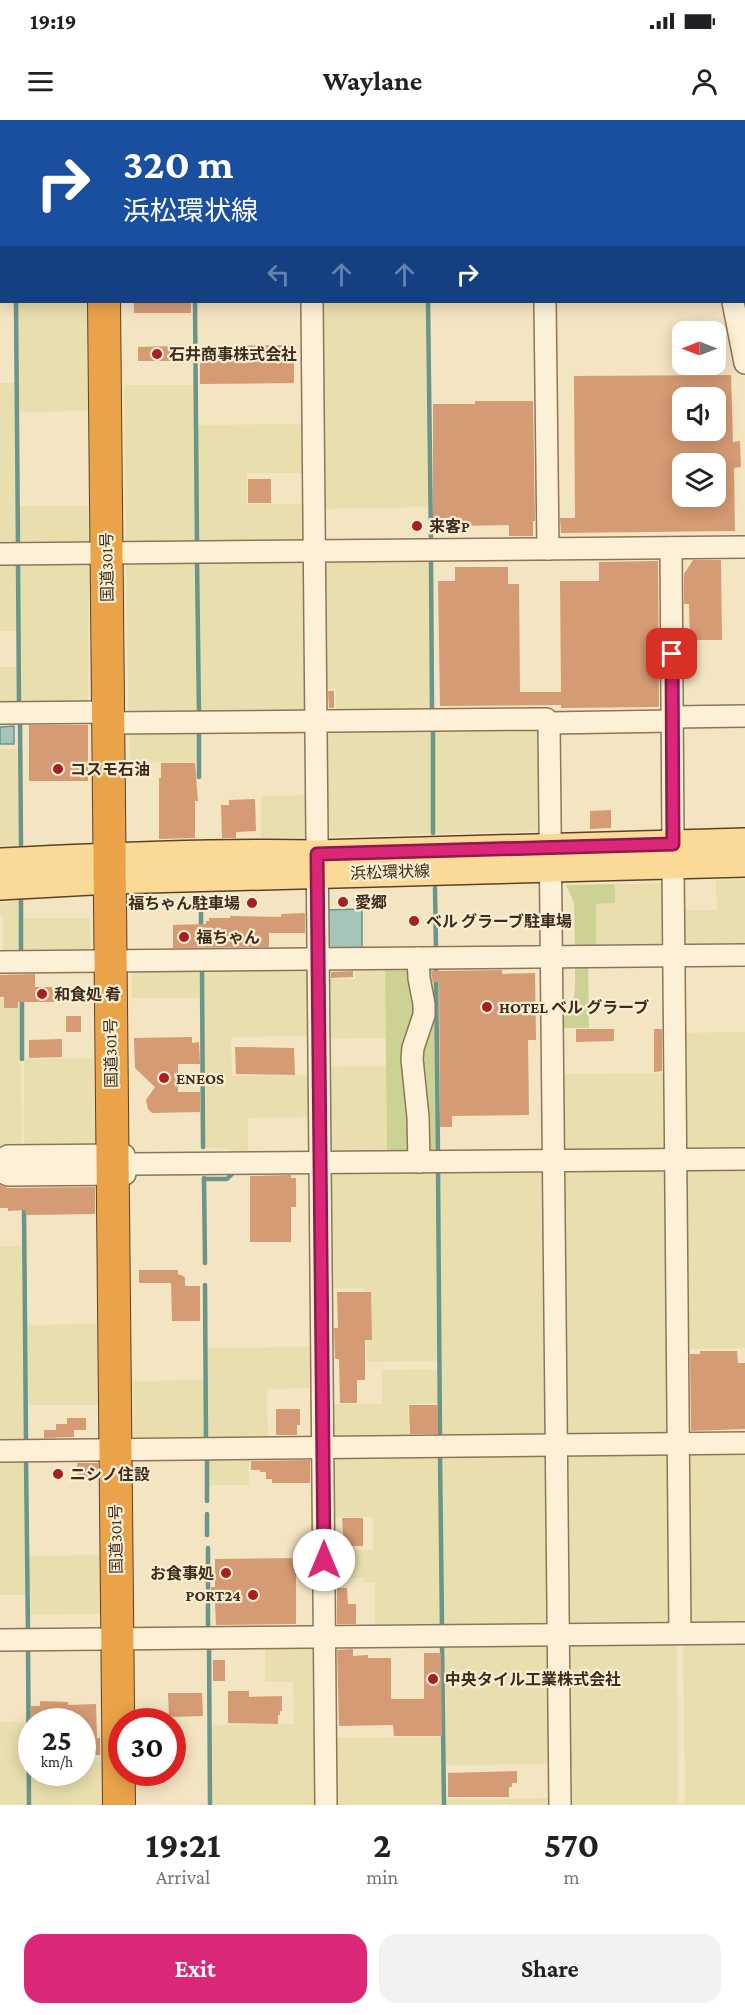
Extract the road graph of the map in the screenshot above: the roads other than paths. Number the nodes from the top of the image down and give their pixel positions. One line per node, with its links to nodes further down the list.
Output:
1 (0, 120): 2 (street)
2 (17, 120)
3 (104, 303): 12 (highway, 国道301号)
4 (312, 303): 11 (street)
5 (545, 303): 10 (street)
6 (733, 303): 7 (street)
7 (745, 363)
8 (745, 547): 9 (street)
9 (671, 548): 10 (street); 17 (street)
10 (548, 549): 11 (street)
11 (315, 551): 12 (street); 18 (street)
12 (106, 553): 13 (street); 16 (highway, 国道301号)
13 (0, 554)
14 (0, 713): 16 (street)
15 (745, 716): 17 (street)
16 (108, 718): 18 (street); 25 (highway, 国道301号)
17 (672, 719): 19 (street); 21 (street)
18 (316, 722): 19 (street); 24 (street)
19 (549, 723): 26 (street)
20 (745, 842): 21 (main road, 浜松環状線)
21 (673, 854): 23 (main road, 浜松環状線); 26 (main road, 浜松環状線); 29 (street)
22 (0, 862): 25 (main road, 浜松環状線)
23 (745, 863)
24 (317, 864): 25 (main road, 浜松環状線); 26 (main road, 浜松環状線); 32 (street)
25 (110, 868): 27 (main road, 浜松環状線); 33 (highway, 国道301号)
26 (551, 869): 30 (street)
27 (0, 886)
28 (745, 955): 29 (street)
29 (674, 956): 30 (street); 35 (street)
30 (559, 957): 31 (street); 38 (street)
31 (418, 958): 32 (street); 40 (street)
32 (318, 959): 33 (street); 39 (street)
33 (110, 961): 34 (street); 41 (highway, 国道301号)
34 (0, 962)
35 (675, 1159): 36 (street); 38 (street); 45 (street)
36 (745, 1159)
37 (0, 1160): 41 (street)
38 (554, 1160): 40 (street); 46 (street)
39 (320, 1162): 40 (street); 41 (street); 47 (street)
40 (419, 1162)
41 (112, 1165): 42 (street); 43 (street); 48 (highway, 国道301号)
42 (0, 1166)
43 (0, 1171)
44 (745, 1443): 45 (street)
45 (678, 1444): 46 (street); 50 (street)
46 (556, 1445): 47 (street); 52 (street)
47 (323, 1447): 48 (street); 53 (street)
48 (116, 1449): 49 (street); 54 (highway, 国道301号)
49 (0, 1451)
50 (680, 1633): 51 (street); 52 (street)
51 (745, 1633)
52 (558, 1634): 53 (street); 58 (street)
53 (325, 1637): 54 (street); 57 (street)
54 (117, 1639): 55 (street); 56 (highway, 国道301号)
55 (0, 1640)
56 (119, 1805)
57 (326, 1805)
58 (560, 1805)

